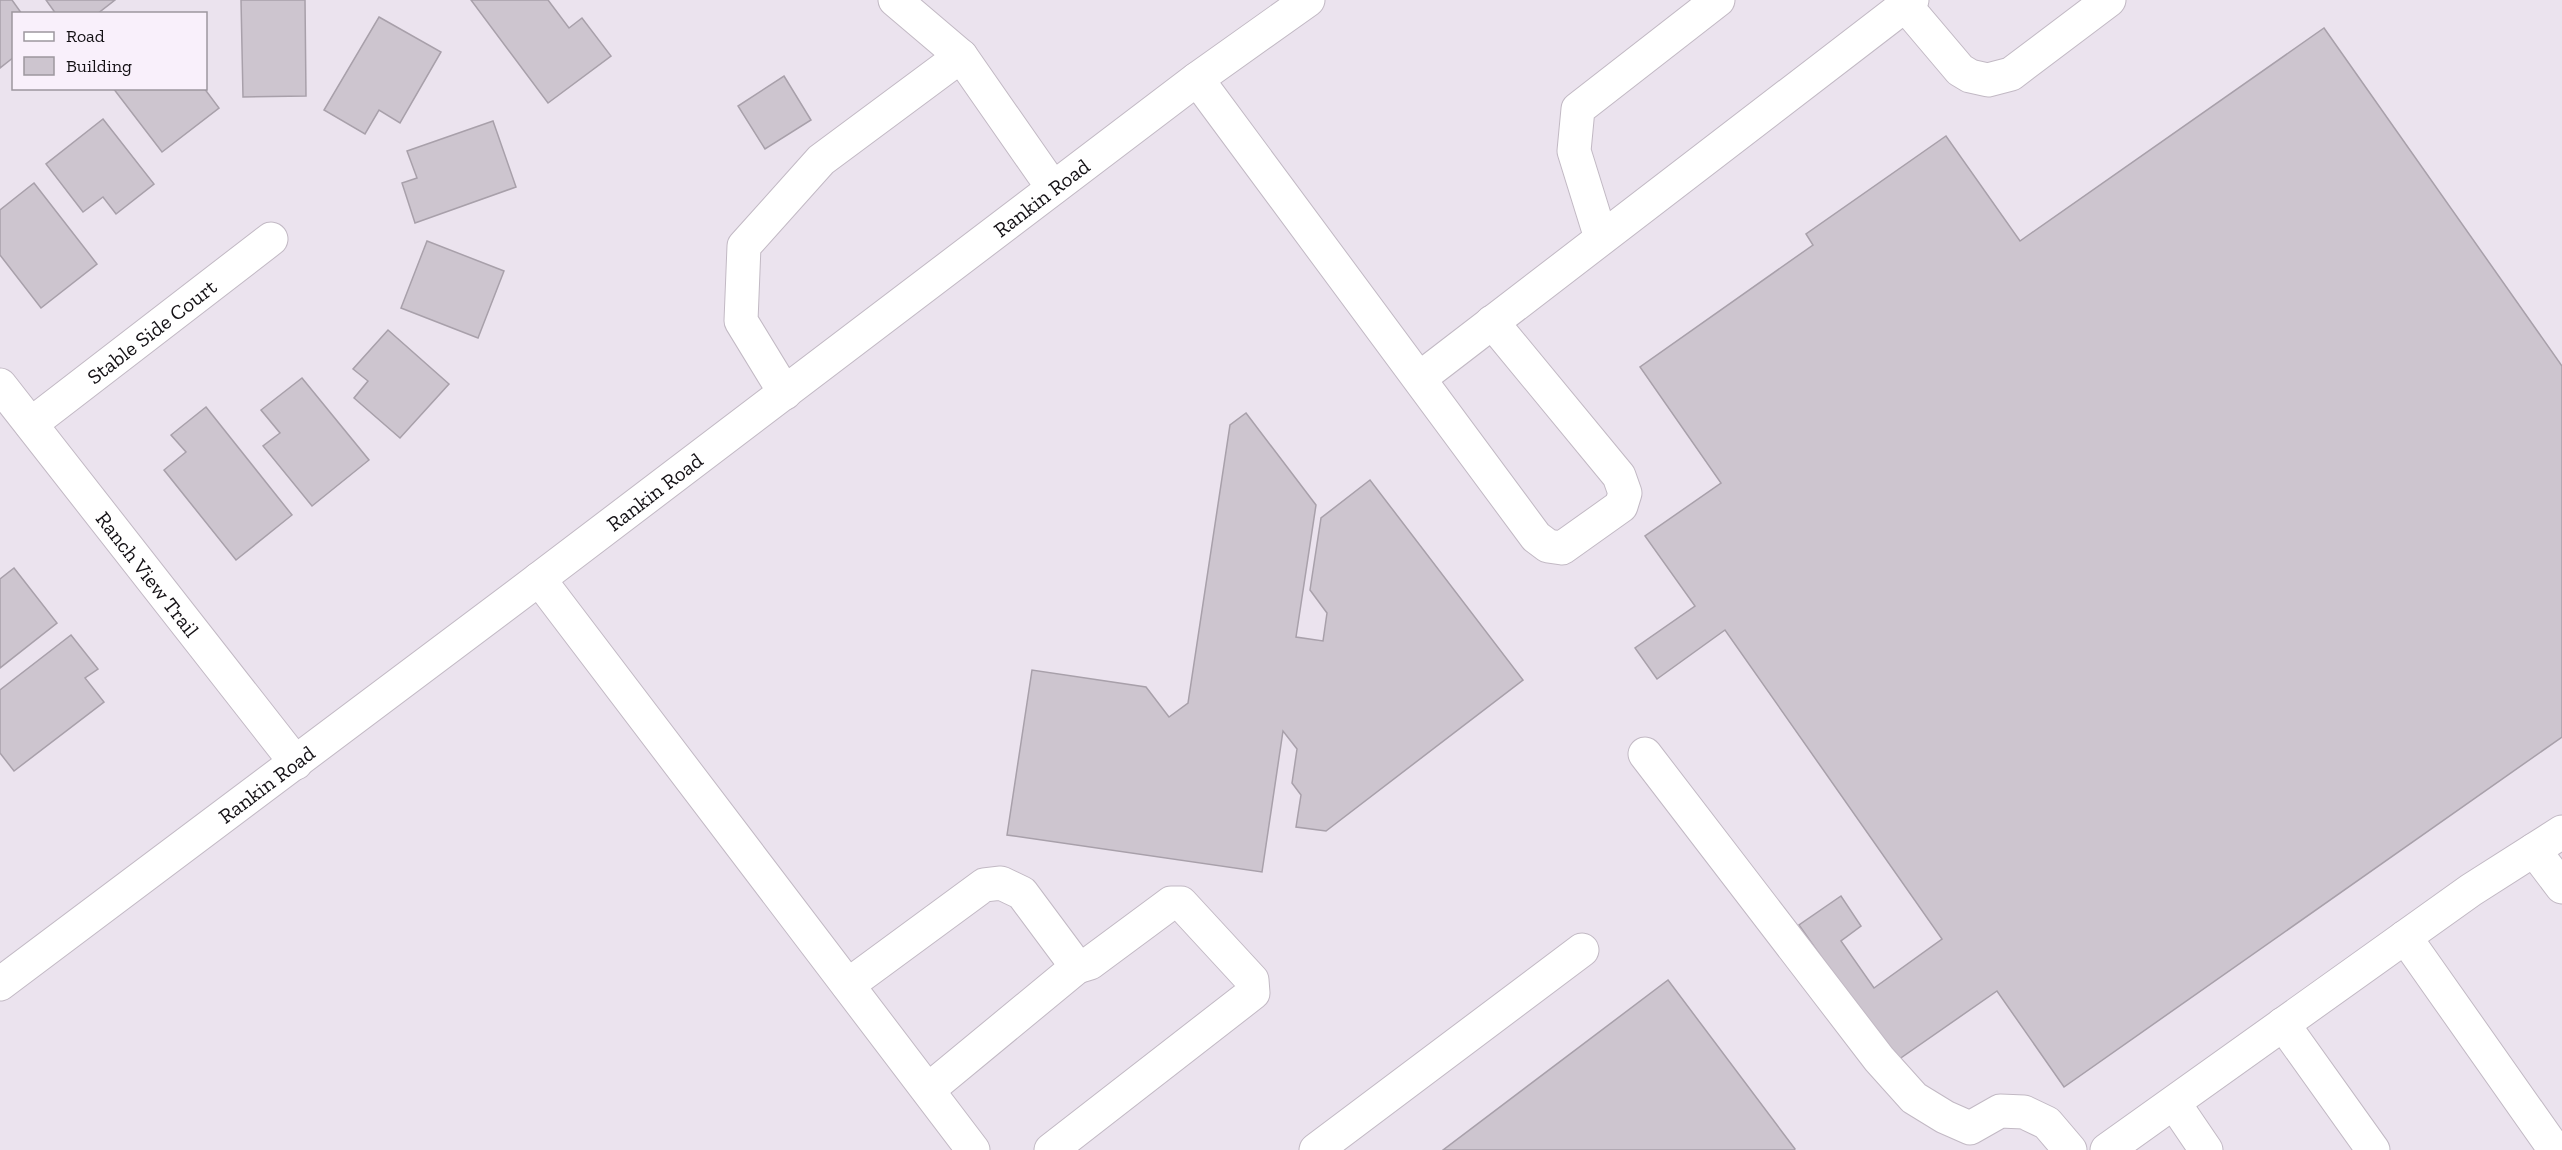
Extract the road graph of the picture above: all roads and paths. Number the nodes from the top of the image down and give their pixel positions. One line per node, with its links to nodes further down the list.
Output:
1 (895, 0): 6 (main road)
2 (1308, 0): 7 (main road, Rankin Road)
3 (1718, 0): 9 (main road)
4 (2109, 0): 5 (main road)
5 (1908, 2): 9 (main road)
6 (961, 56): 8 (main road); 14 (main road)
7 (1197, 79): 8 (main road, Rankin Road); 12 (main road)
8 (1053, 188): 14 (main road, Rankin Road)
9 (1601, 238): 11 (main road)
10 (271, 239): 15 (main road, Stable Side Court)
11 (1492, 322): 12 (main road); 12 (main road)
12 (1420, 378)
13 (0, 385): 15 (main road, Ranch View Trail)
14 (785, 393): 16 (main road, Rankin Road)
15 (30, 424): 18 (main road, Ranch View Trail)
16 (539, 579): 18 (main road, Rankin Road); 26 (main road)
17 (1645, 754): 33 (main road)
18 (296, 763): 25 (main road, Rankin Road)
19 (2562, 832): 20 (main road)
20 (2534, 850): 21 (main road); 22 (main road)
21 (2562, 887)
22 (2405, 937): 27 (main road); 37 (main road)
23 (1582, 950): 32 (main road)
24 (1077, 967): 26 (main road); 28 (main road); 31 (main road)
25 (0, 984)
26 (848, 985): 28 (main road)
27 (2283, 1024): 29 (main road); 36 (main road)
28 (928, 1090): 30 (main road)
29 (2174, 1103): 34 (main road); 35 (main road)
30 (973, 1150)
31 (1051, 1150)
32 (1316, 1150)
33 (2070, 1150)
34 (2108, 1150)
35 (2206, 1150)
36 (2373, 1150)
37 (2555, 1150)

